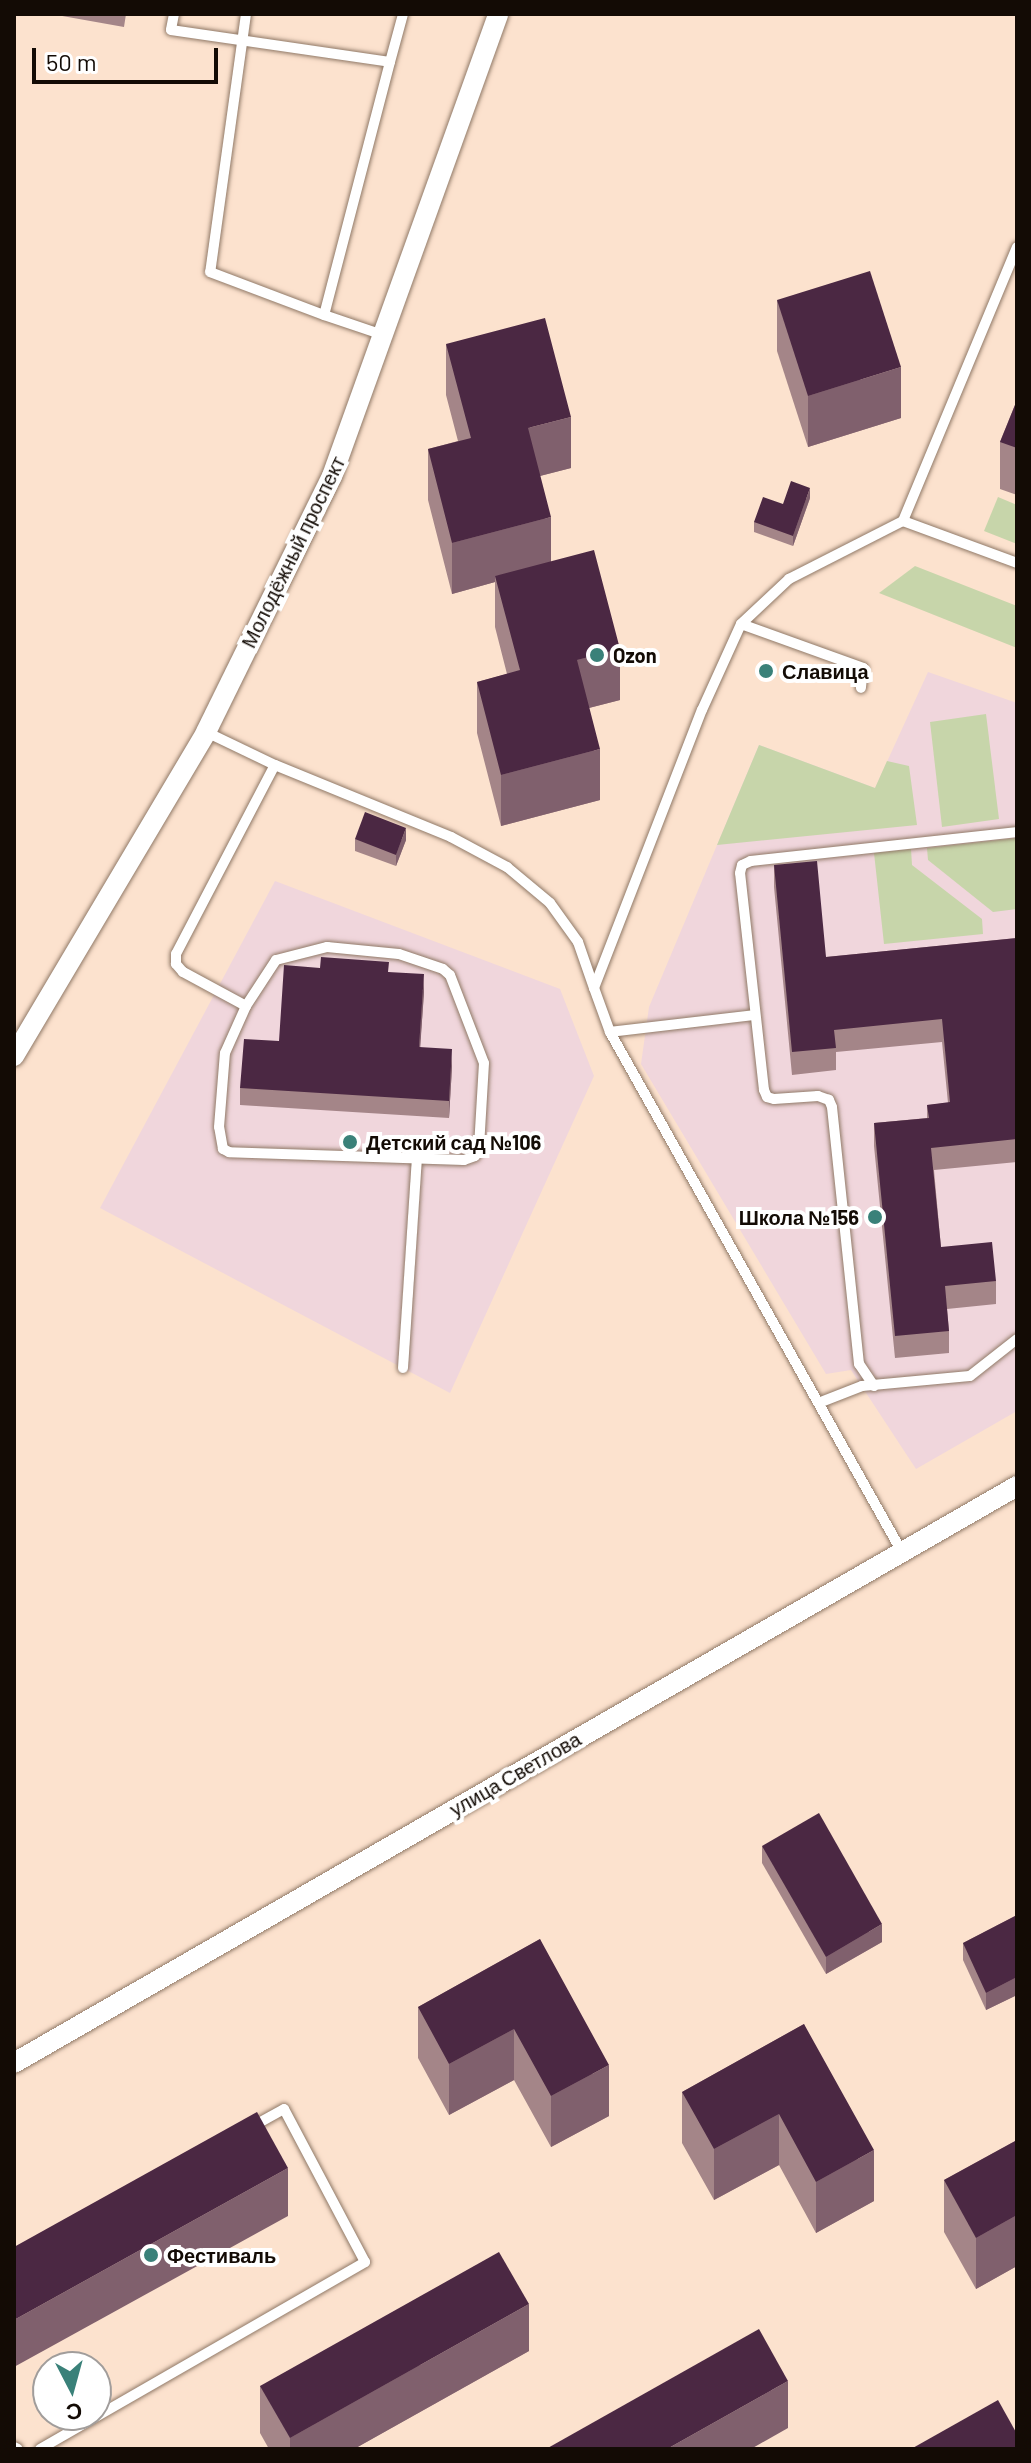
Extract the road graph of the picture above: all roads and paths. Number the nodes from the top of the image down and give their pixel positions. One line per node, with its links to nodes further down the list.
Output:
1 (174, 14): 5 (lane)
2 (246, 14): 5 (lane)
3 (403, 14): 6 (lane)
4 (498, 14): 9 (street, Молодёжный проспект)
5 (242, 40): 6 (lane); 8 (lane)
6 (390, 62): 8 (lane)
7 (1017, 247): 10 (lane)
8 (324, 315): 9 (lane)
9 (385, 336): 14 (street, Молодёжный проспект)
10 (903, 521): 11 (lane); 12 (lane)
11 (1017, 563)
12 (741, 624): 13 (lane); 17 (lane)
13 (861, 688)
14 (206, 732): 15 (lane); 21 (street, Молодёжный проспект)
15 (275, 765): 17 (lane); 18 (lane)
16 (1017, 832): 19 (lane)
17 (594, 988): 20 (lane)
18 (246, 1006): 22 (lane); 22 (lane)
19 (755, 1015): 20 (lane); 25 (lane)
20 (610, 1032): 26 (lane)
21 (14, 1056)
22 (417, 1158): 24 (lane)
23 (1017, 1339): 25 (lane)
24 (403, 1368)
25 (874, 1386): 26 (lane)
26 (821, 1402): 28 (lane)
27 (1017, 1486): 28 (street, улица Светлова)
28 (902, 1552): 29 (street, улица Светлова)
29 (14, 2063)
30 (244, 2131): 31 (lane)
31 (40, 2449)

